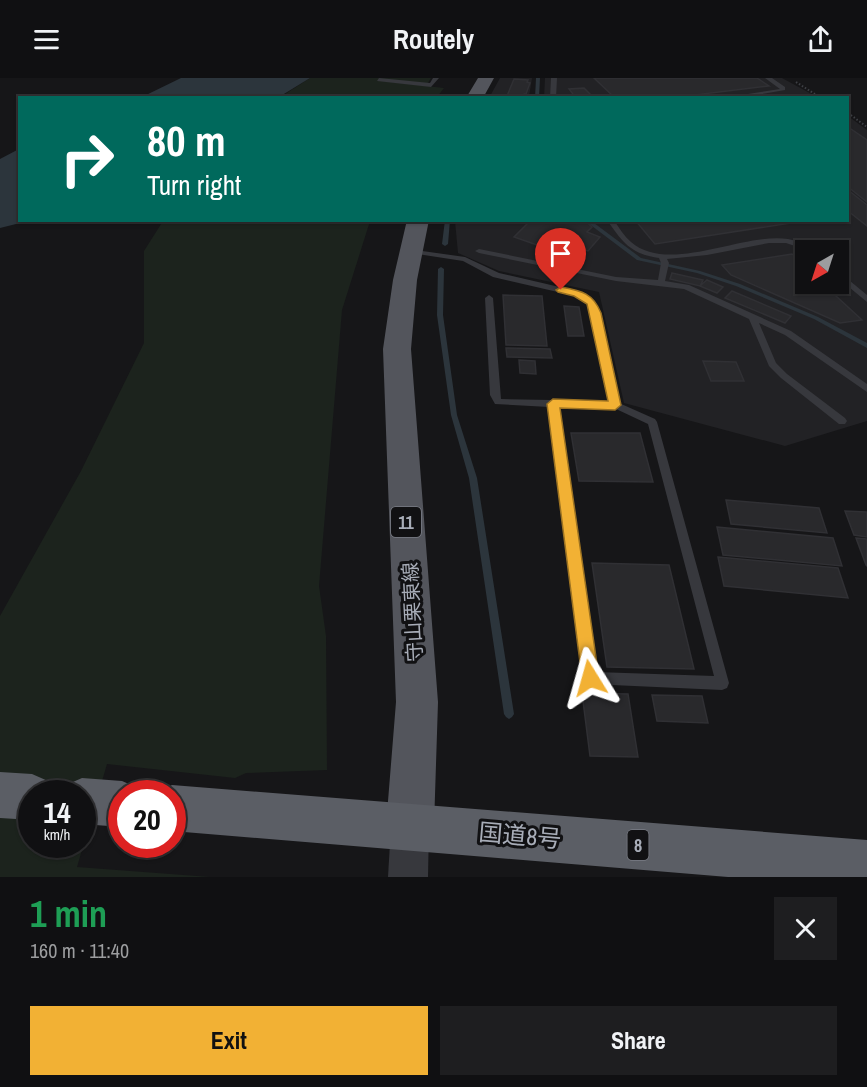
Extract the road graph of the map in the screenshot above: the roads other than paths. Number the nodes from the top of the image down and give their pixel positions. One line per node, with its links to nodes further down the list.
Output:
1 (436, 78): 5 (lane)
2 (486, 78): 6 (main road)
3 (554, 78): 7 (lane)
4 (768, 78): 8 (lane)
5 (379, 80)
6 (475, 96)
7 (553, 96)
8 (738, 96)
9 (612, 222): 13 (lane)
10 (414, 236): 21 (lane); 26 (main road, 守山栗東線 / 11)
11 (795, 244): 13 (lane)
12 (479, 251): 14 (lane)
13 (664, 262): 14 (lane)
14 (661, 283): 18 (lane)
15 (849, 283): 17 (lane)
16 (489, 298): 20 (lane)
17 (867, 299)
18 (752, 316): 19 (lane); 22 (lane)
19 (867, 389)
20 (553, 404): 21 (lane); 21 (lane)
21 (615, 405)
22 (842, 421)
23 (0, 795): 24 (highway)
24 (18, 796)
25 (186, 809): 26 (highway, 国道8号 / 8)
26 (410, 826): 27 (highway, 国道8号 / 8); 28 (street)
27 (867, 864)
28 (408, 877)

